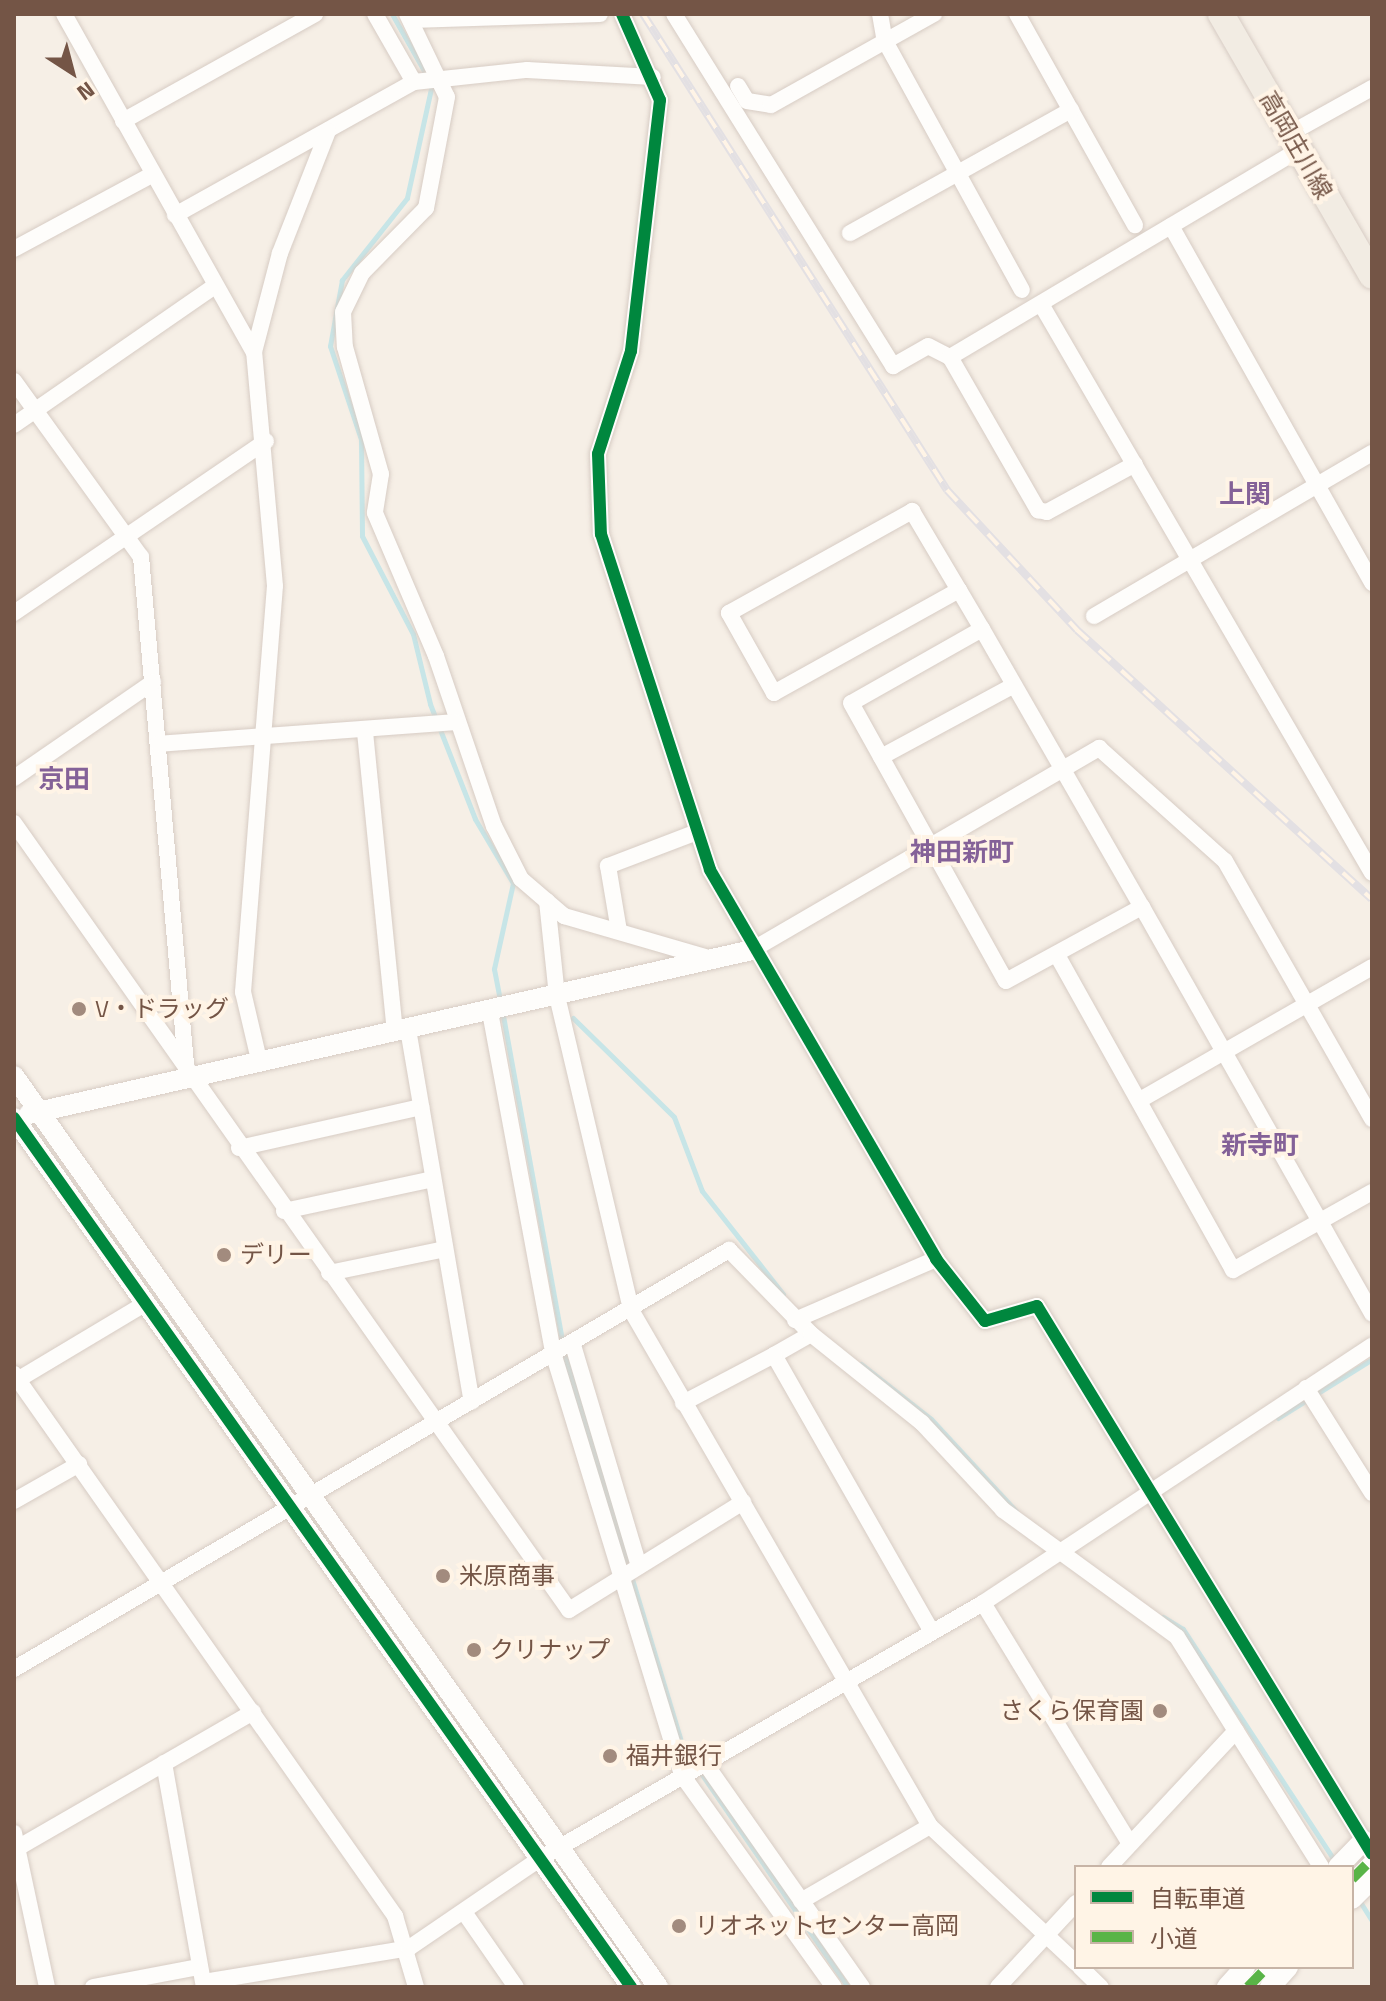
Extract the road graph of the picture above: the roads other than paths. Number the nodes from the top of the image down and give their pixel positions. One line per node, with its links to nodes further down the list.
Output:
1 (64, 14): 19 (street)
2 (315, 14): 19 (street)
3 (375, 14): 15 (street)
4 (600, 14): 11 (street)
5 (622, 14): 14 (street)
6 (674, 14): 34 (street)
7 (880, 14): 12 (street)
8 (934, 14): 12 (street)
9 (1017, 14): 18 (street)
10 (1221, 14): 21 (main road, 高岡庄川線)
11 (409, 17): 13 (street)
12 (885, 41): 16 (street); 22 (street)
13 (441, 77): 14 (street); 15 (street); 51 (street)
14 (653, 77): 59 (street)
15 (416, 82): 20 (street)
16 (738, 86)
17 (1372, 88): 21 (street)
18 (1071, 110): 22 (street); 25 (street)
19 (123, 121): 23 (street)
20 (328, 131): 24 (street); 33 (street)
21 (1294, 142): 26 (street); 29 (main road, 高岡庄川線)
22 (957, 173): 27 (street); 31 (street)
23 (153, 174): 24 (street); 28 (street)
24 (175, 215): 30 (street)
25 (1135, 225)
26 (1171, 226): 32 (street); 41 (street)
27 (850, 233)
28 (14, 249)
29 (1369, 264)
30 (215, 286): 33 (street); 36 (street)
31 (1022, 290)
32 (1041, 304): 34 (street); 40 (street)
33 (254, 352): 38 (street)
34 (950, 357): 40 (street)
35 (14, 381): 36 (street)
36 (34, 411): 37 (street); 42 (street)
37 (14, 425)
38 (266, 441): 42 (street); 53 (street)
39 (1372, 453): 41 (street)
40 (1135, 464): 43 (street)
41 (1315, 484): 43 (street); 44 (street)
42 (126, 536): 46 (street); 49 (street)
43 (1191, 561): 47 (street); 61 (street)
44 (1372, 583)
45 (959, 590): 45 (street); 48 (street)
46 (14, 613)
47 (1094, 616)
48 (982, 629): 50 (street); 55 (street)
49 (153, 682): 54 (street); 57 (street)
50 (1014, 685): 55 (street); 56 (street)
51 (455, 722): 52 (street); 62 (street)
52 (365, 732): 53 (street); 72 (street)
53 (259, 733): 54 (street); 74 (street)
54 (158, 744): 76 (street)
55 (881, 757): 60 (street)
56 (1062, 768): 60 (street); 63 (street); 70 (street)
57 (14, 778)
58 (14, 823): 76 (street)
59 (697, 832): 64 (street); 65 (street)
60 (927, 842): 65 (street); 66 (street)
61 (1372, 873)
62 (547, 901): 64 (street); 69 (street)
63 (1142, 907): 66 (street); 73 (street)
64 (619, 931): 67 (street)
65 (752, 950): 67 (street); 88 (street)
66 (1057, 955): 77 (street)
67 (712, 959): 69 (street)
68 (1372, 967): 70 (street)
69 (557, 996): 71 (street); 91 (street)
70 (1307, 1004): 73 (street); 81 (street)
71 (490, 1012): 72 (street); 97 (street)
72 (402, 1030): 74 (street); 78 (street)
73 (1224, 1051): 77 (street); 86 (street)
74 (259, 1060): 76 (street)
75 (14, 1076): 79 (street)
76 (188, 1076): 79 (street); 82 (street)
77 (1140, 1100): 86 (street)
78 (421, 1107): 82 (street); 83 (street)
79 (39, 1111): 80 (street); 108 (street)
80 (14, 1119): 90 (street)
81 (1372, 1119)
82 (239, 1148): 85 (street)
83 (433, 1179): 85 (street); 87 (street)
84 (1372, 1192): 86 (street)
85 (284, 1211): 89 (street)
86 (1319, 1223): 92 (street)
87 (445, 1249): 89 (street); 101 (street)
88 (936, 1259): 93 (street); 105 (street)
89 (329, 1273): 103 (street)
90 (146, 1303): 99 (street); 108 (street)
91 (631, 1310): 93 (street); 95 (street); 102 (street)
92 (1372, 1313)
93 (795, 1320): 94 (street)
94 (811, 1334): 98 (street); 110 (street)
95 (572, 1345): 97 (street); 111 (street)
96 (1372, 1346): 100 (street)
97 (555, 1355): 101 (street); 112 (street)
98 (774, 1355): 102 (street); 115 (street)
99 (15, 1378): 104 (street)
100 (1306, 1388): 105 (street); 106 (street)
101 (472, 1402): 103 (street)
102 (683, 1403): 109 (street)
103 (435, 1422): 108 (street); 112 (street)
104 (79, 1464): 107 (street); 113 (street)
105 (1148, 1493): 110 (street); 127 (street)
106 (1372, 1493)
107 (14, 1501)
108 (299, 1501): 113 (street); 126 (street); 128 (street)
109 (743, 1502): 111 (street); 117 (street)
110 (1056, 1554): 114 (street); 119 (street)
111 (638, 1564): 112 (street)
112 (621, 1574): 122 (street)
113 (160, 1582): 116 (street); 118 (street)
114 (983, 1603): 115 (street); 125 (street)
115 (932, 1632): 117 (street)
116 (14, 1669)
117 (847, 1680): 121 (street); 123 (street)
118 (253, 1712): 120 (street); 140 (street)
119 (1236, 1731): 125 (street); 130 (street)
120 (164, 1763): 124 (street); 146 (street)
121 (705, 1763): 122 (street); 136 (street)
122 (683, 1774): 126 (street); 153 (street)
123 (930, 1826): 136 (street); 139 (street)
124 (18, 1839): 134 (street)
125 (1130, 1844): 129 (street)
126 (560, 1847): 128 (street); 152 (street)
127 (1369, 1851): 131 (street); 132 (street)
128 (541, 1858): 138 (street); 151 (street)
129 (1111, 1865)
130 (1320, 1865)
131 (1342, 1865)
132 (1354, 1876)
133 (1372, 1879): 135 (street)
134 (21, 1886): 147 (street)
135 (1354, 1897)
136 (801, 1901): 154 (street)
137 (1074, 1905): 139 (street)
138 (464, 1912): 140 (street); 150 (street)
139 (1047, 1935): 141 (street); 155 (street)
140 (409, 1948): 146 (street); 149 (street)
141 (1074, 1961)
142 (1082, 1969): 156 (street)
143 (1243, 1969): 157 (street)
144 (1265, 1969): 158 (street)
145 (1286, 1969): 159 (street)
146 (202, 1979): 148 (street)
147 (47, 1987)
148 (93, 1987)
149 (416, 1987)
150 (516, 1987)
151 (631, 1987)
152 (658, 1987)
153 (834, 1987)
154 (862, 1987)
155 (998, 1987)
156 (1101, 1987)
157 (1227, 1987)
158 (1248, 1987)
159 (1270, 1987)

